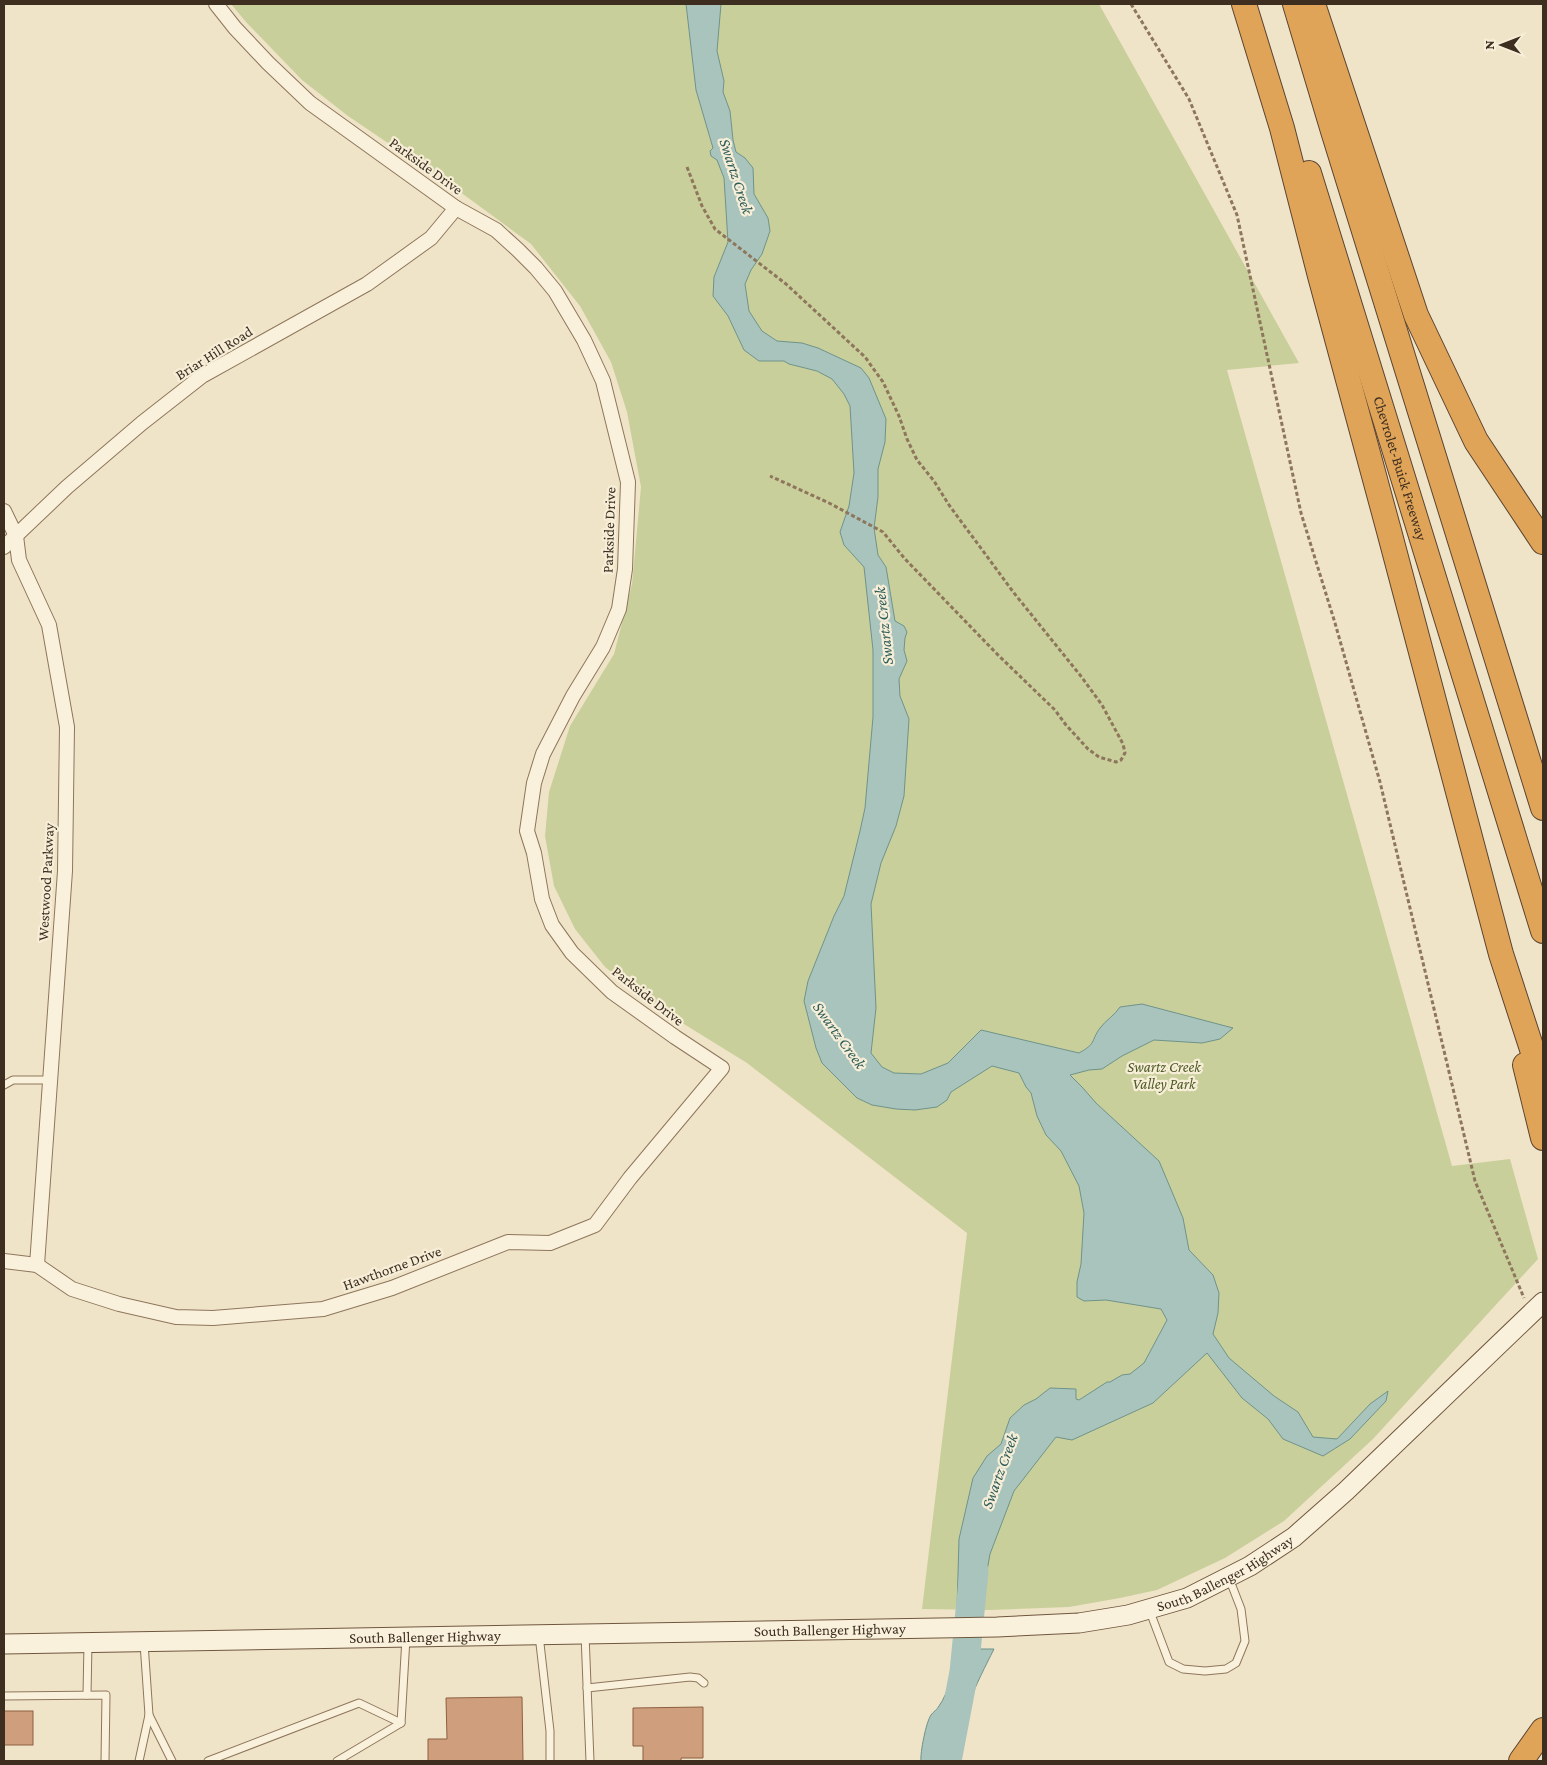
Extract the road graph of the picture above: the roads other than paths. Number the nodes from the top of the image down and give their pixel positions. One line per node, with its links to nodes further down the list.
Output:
1 (216, 4): 6 (street, Parkside Drive)
2 (1244, 4): 13 (highway)
3 (1256, 4): 12 (highway, Chevrolet-Buick Freeway)
4 (1295, 4): 11 (highway)
5 (1313, 4): 9 (highway)
6 (456, 208): 8 (street, Briar Hill Road); 14 (street, Parkside Drive)
7 (4, 511): 8 (street, Westwood Parkway)
8 (16, 536): 10 (street, Briar Hill Road); 15 (street, Westwood Parkway)
9 (1543, 542)
10 (4, 547)
11 (1543, 808)
12 (1543, 931)
13 (1501, 954): 16 (highway); 18 (highway)
14 (722, 1068): 20 (street, Hawthorne Drive)
15 (50, 1080): 17 (lane); 20 (street, Westwood Parkway)
16 (1543, 1083)
17 (4, 1085)
18 (1543, 1138)
19 (4, 1261): 20 (street, Hawthorne Drive)
20 (37, 1265)
21 (1537, 1308): 22 (street, South Ballenger Highway)
22 (1229, 1577): 23 (street, South Ballenger Highway); 23 (lane)
23 (1148, 1609): 24 (street, South Ballenger Highway)
24 (585, 1634): 25 (street, South Ballenger Highway); 31 (lane)
25 (540, 1635): 26 (street, South Ballenger Highway); 42 (lane)
26 (406, 1637): 27 (street, South Ballenger Highway); 35 (lane)
27 (144, 1642): 28 (street, South Ballenger Highway); 34 (lane)
28 (88, 1643): 29 (street, South Ballenger Highway); 32 (lane)
29 (4, 1644)
30 (704, 1682): 31 (lane)
31 (587, 1688): 43 (lane)
32 (87, 1695): 33 (lane); 37 (lane)
33 (4, 1696)
34 (149, 1715): 38 (lane); 39 (lane)
35 (401, 1723): 40 (lane); 41 (lane)
36 (1543, 1730): 44 (highway)
37 (105, 1761)
38 (139, 1761)
39 (172, 1761)
40 (208, 1761)
41 (337, 1761)
42 (550, 1761)
43 (590, 1761)
44 (1522, 1761)

